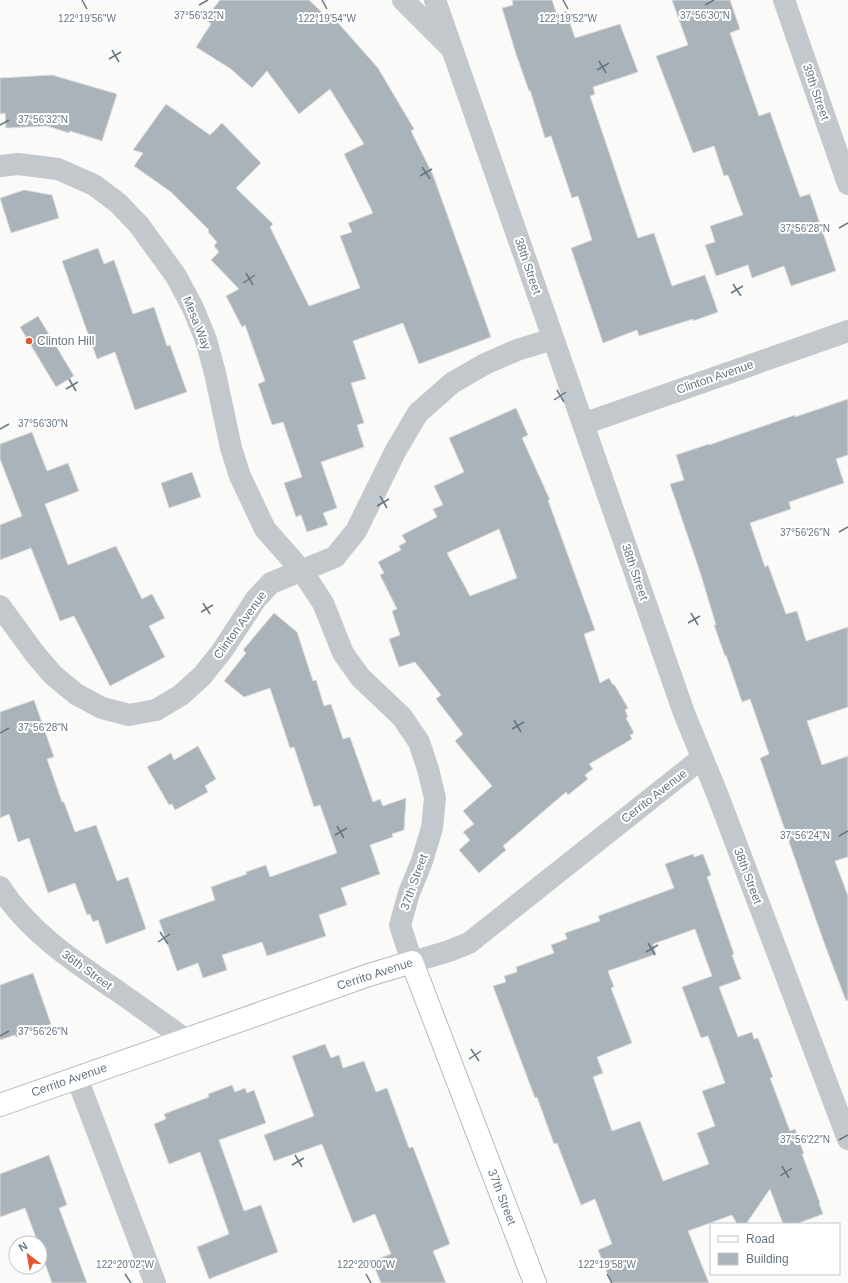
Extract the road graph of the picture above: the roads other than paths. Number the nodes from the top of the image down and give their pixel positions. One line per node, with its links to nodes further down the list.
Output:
1 (403, 0): 4 (street)
2 (435, 0): 4 (street, 38th Street)
3 (784, 0): 6 (street, 39th Street)
4 (453, 50): 8 (street, 38th Street)
5 (0, 166): 10 (street, Mesa Way)
6 (848, 184)
7 (848, 331): 9 (street, Clinton Avenue)
8 (553, 339): 9 (street, 38th Street); 10 (street, Clinton Avenue)
9 (583, 424): 12 (street, 38th Street)
10 (302, 571): 11 (street, Clinton Avenue); 14 (street, 37th Street)
11 (0, 606)
12 (702, 758): 14 (street, Cerrito Avenue); 18 (street, 38th Street)
13 (0, 887): 15 (street, 36th Street)
14 (412, 962): 15 (street, Cerrito Avenue); 20 (street, 37th Street)
15 (186, 1040): 16 (street, Cerrito Avenue)
16 (77, 1078): 17 (street, Cerrito Avenue); 19 (street)
17 (0, 1105)
18 (848, 1139)
19 (154, 1283)
20 (535, 1283)

